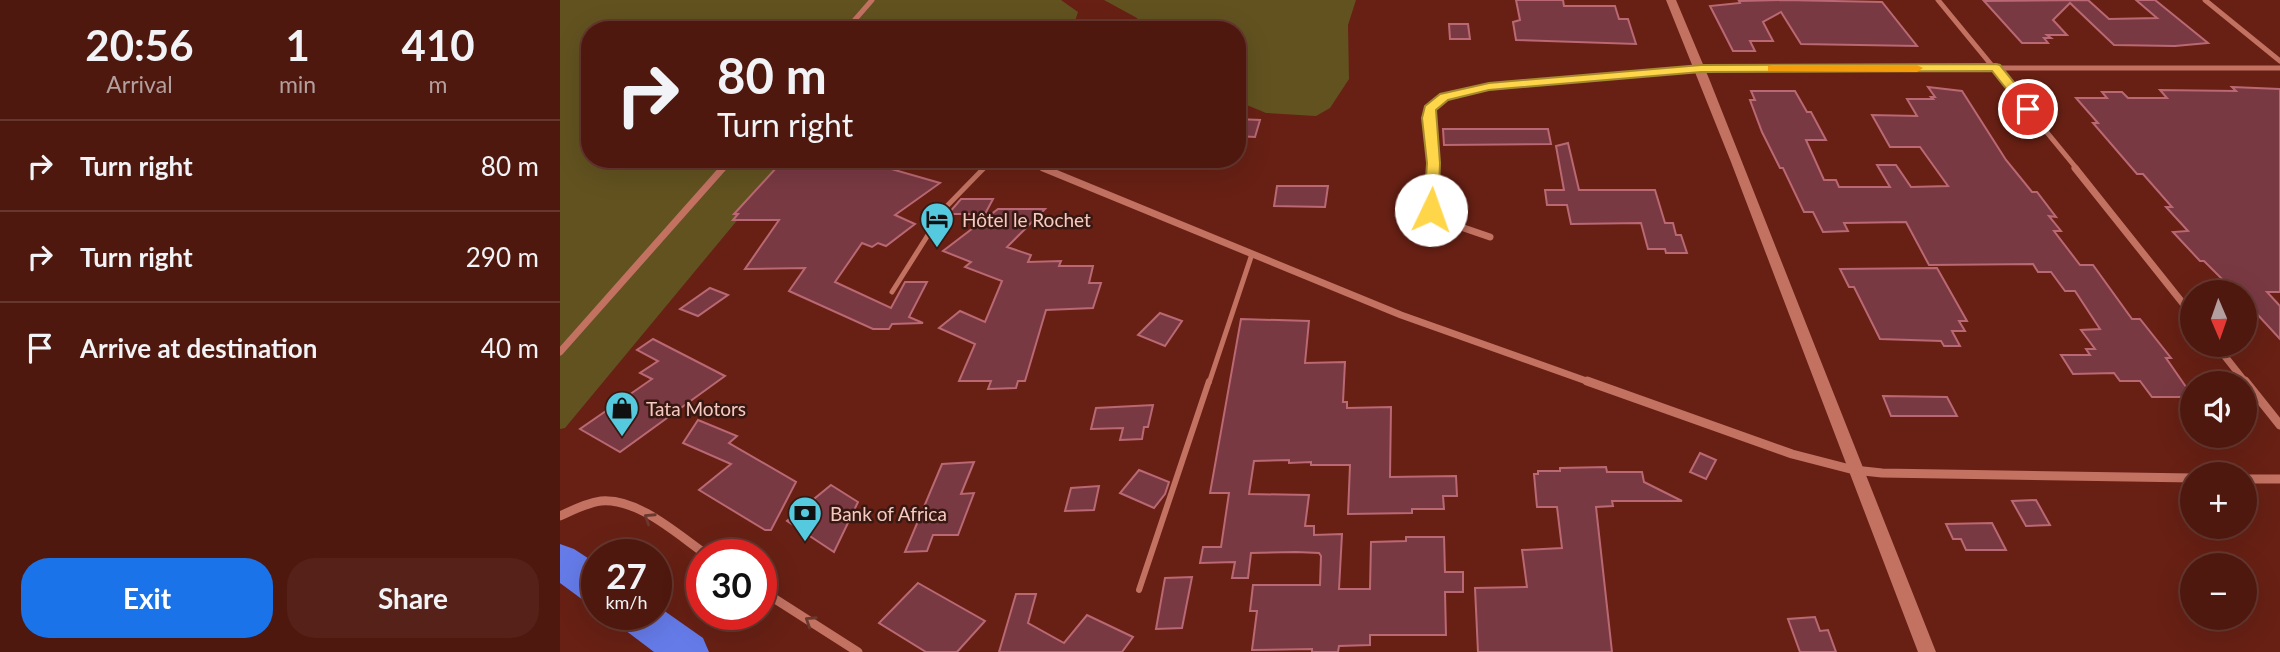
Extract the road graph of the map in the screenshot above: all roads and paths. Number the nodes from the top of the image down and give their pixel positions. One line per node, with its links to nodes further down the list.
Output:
1 (872, 0): 5 (street)
2 (1671, 0): 7 (street)
3 (1938, 0): 8 (street)
4 (2204, 0): 6 (street)
5 (854, 21)
6 (2280, 61)
7 (1701, 68): 8 (street); 13 (street); 20 (street)
8 (1996, 68): 9 (street); 16 (street)
9 (2280, 68)
10 (723, 168): 17 (street)
11 (984, 168): 15 (lane)
12 (1044, 168): 14 (street)
13 (1490, 237)
14 (1252, 254): 20 (street); 28 (lane)
15 (892, 292)
16 (2180, 300)
17 (560, 352)
18 (2226, 357): 19 (street)
19 (2280, 425)
20 (1854, 470): 21 (street); 33 (street)
21 (2180, 478)
22 (2257, 479): 23 (street)
23 (2280, 479)
24 (560, 516): 25 (street, one-way to 24)
25 (686, 541)
26 (560, 561): 27 (highway)
27 (581, 576)
28 (1139, 590)
29 (777, 600): 32 (street, one-way to 29)
30 (657, 630): 31 (highway)
31 (688, 652)
32 (858, 652)
33 (1927, 652)

